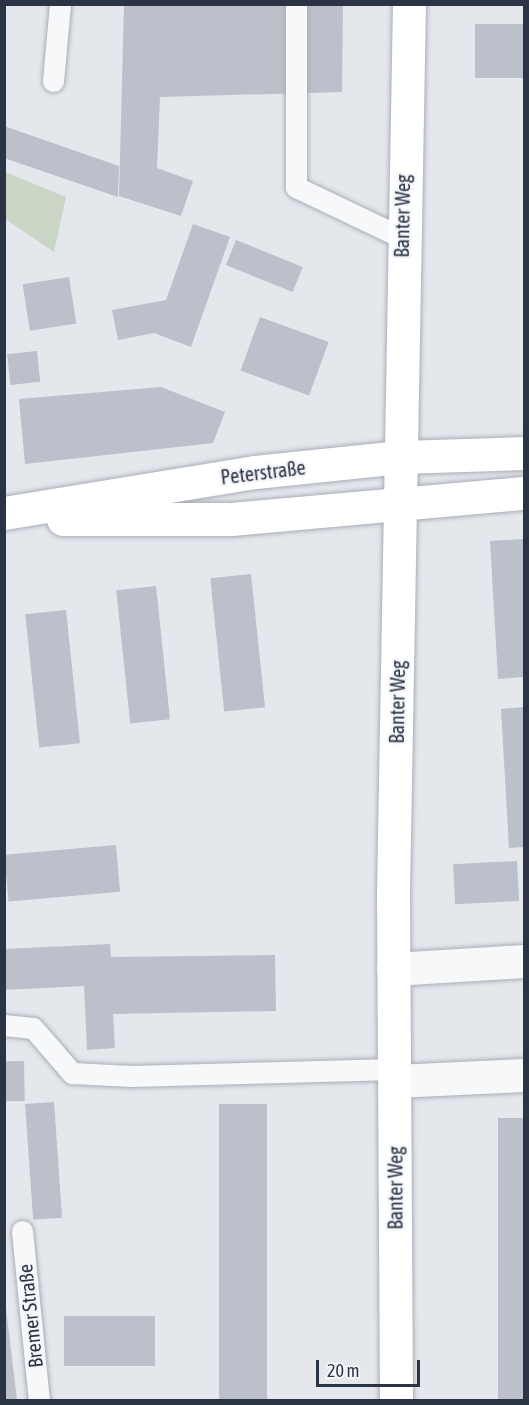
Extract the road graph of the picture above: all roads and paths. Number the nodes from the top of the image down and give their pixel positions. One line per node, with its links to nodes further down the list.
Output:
1 (60, 4): 4 (lane)
2 (296, 4): 5 (lane)
3 (409, 4): 5 (main road, Banter Weg)
4 (53, 81)
5 (401, 237): 7 (main road, Banter Weg)
6 (525, 453): 7 (main road, Peterstraße)
7 (400, 458): 9 (main road, Banter Weg); 10 (main road, Peterstraße)
8 (525, 493): 9 (main road)
9 (399, 501): 11 (main road); 13 (main road, Banter Weg)
10 (4, 513)
11 (4, 519)
12 (525, 962): 13 (street)
13 (393, 969): 15 (main road, Banter Weg)
14 (4, 1025): 15 (lane)
15 (394, 1075): 16 (street); 19 (main road, Banter Weg)
16 (525, 1075)
17 (22, 1232): 18 (lane, Bremer Straße)
18 (39, 1401)
19 (396, 1401)

